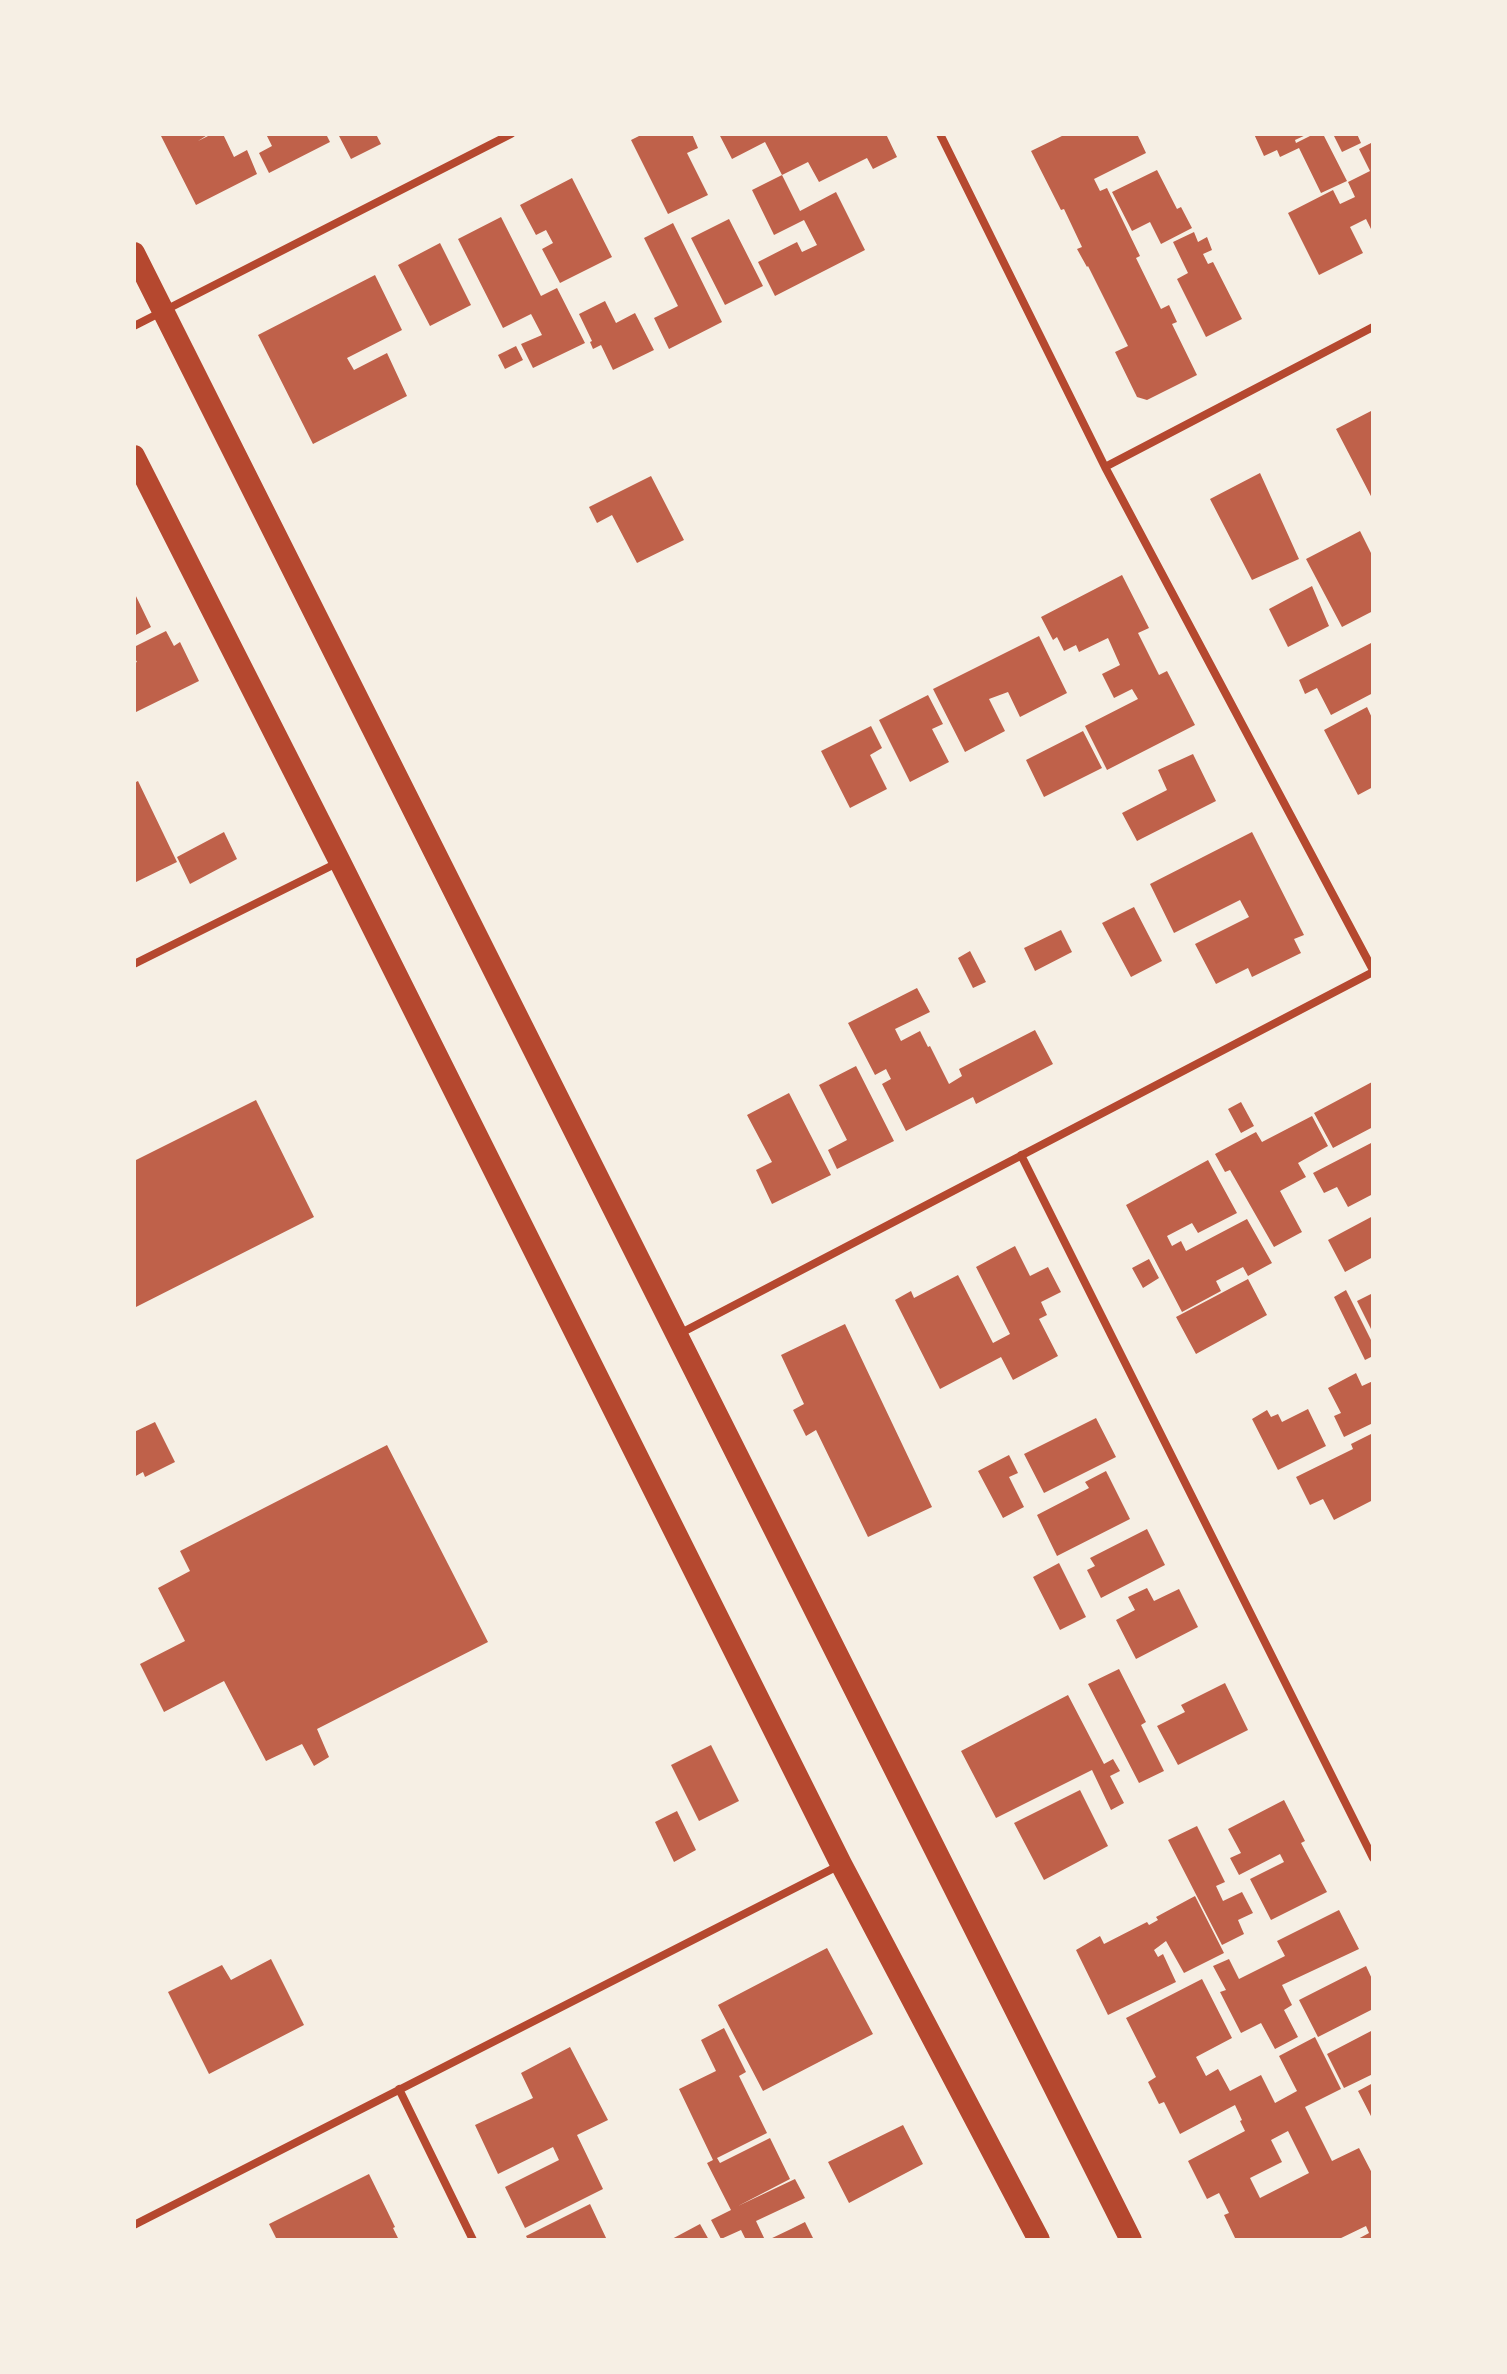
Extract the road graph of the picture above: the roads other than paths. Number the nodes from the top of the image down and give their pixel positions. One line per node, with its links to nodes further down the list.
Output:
1 (511, 134): 4 (street)
2 (940, 134): 8 (street)
3 (134, 253): 4 (highway)
4 (163, 310): 5 (street); 13 (highway)
5 (134, 326)
6 (1373, 327): 8 (street)
7 (134, 456): 9 (highway)
8 (1105, 467): 11 (street)
9 (340, 862): 10 (street); 15 (highway)
10 (134, 964)
11 (1373, 971): 12 (street)
12 (1021, 1155): 13 (street); 14 (street)
13 (677, 1335): 20 (highway)
14 (1373, 1858)
15 (841, 1864): 16 (street); 19 (highway)
16 (399, 2089): 17 (street); 18 (street)
17 (134, 2225)
18 (473, 2240)
19 (1039, 2240)
20 (1131, 2240)

